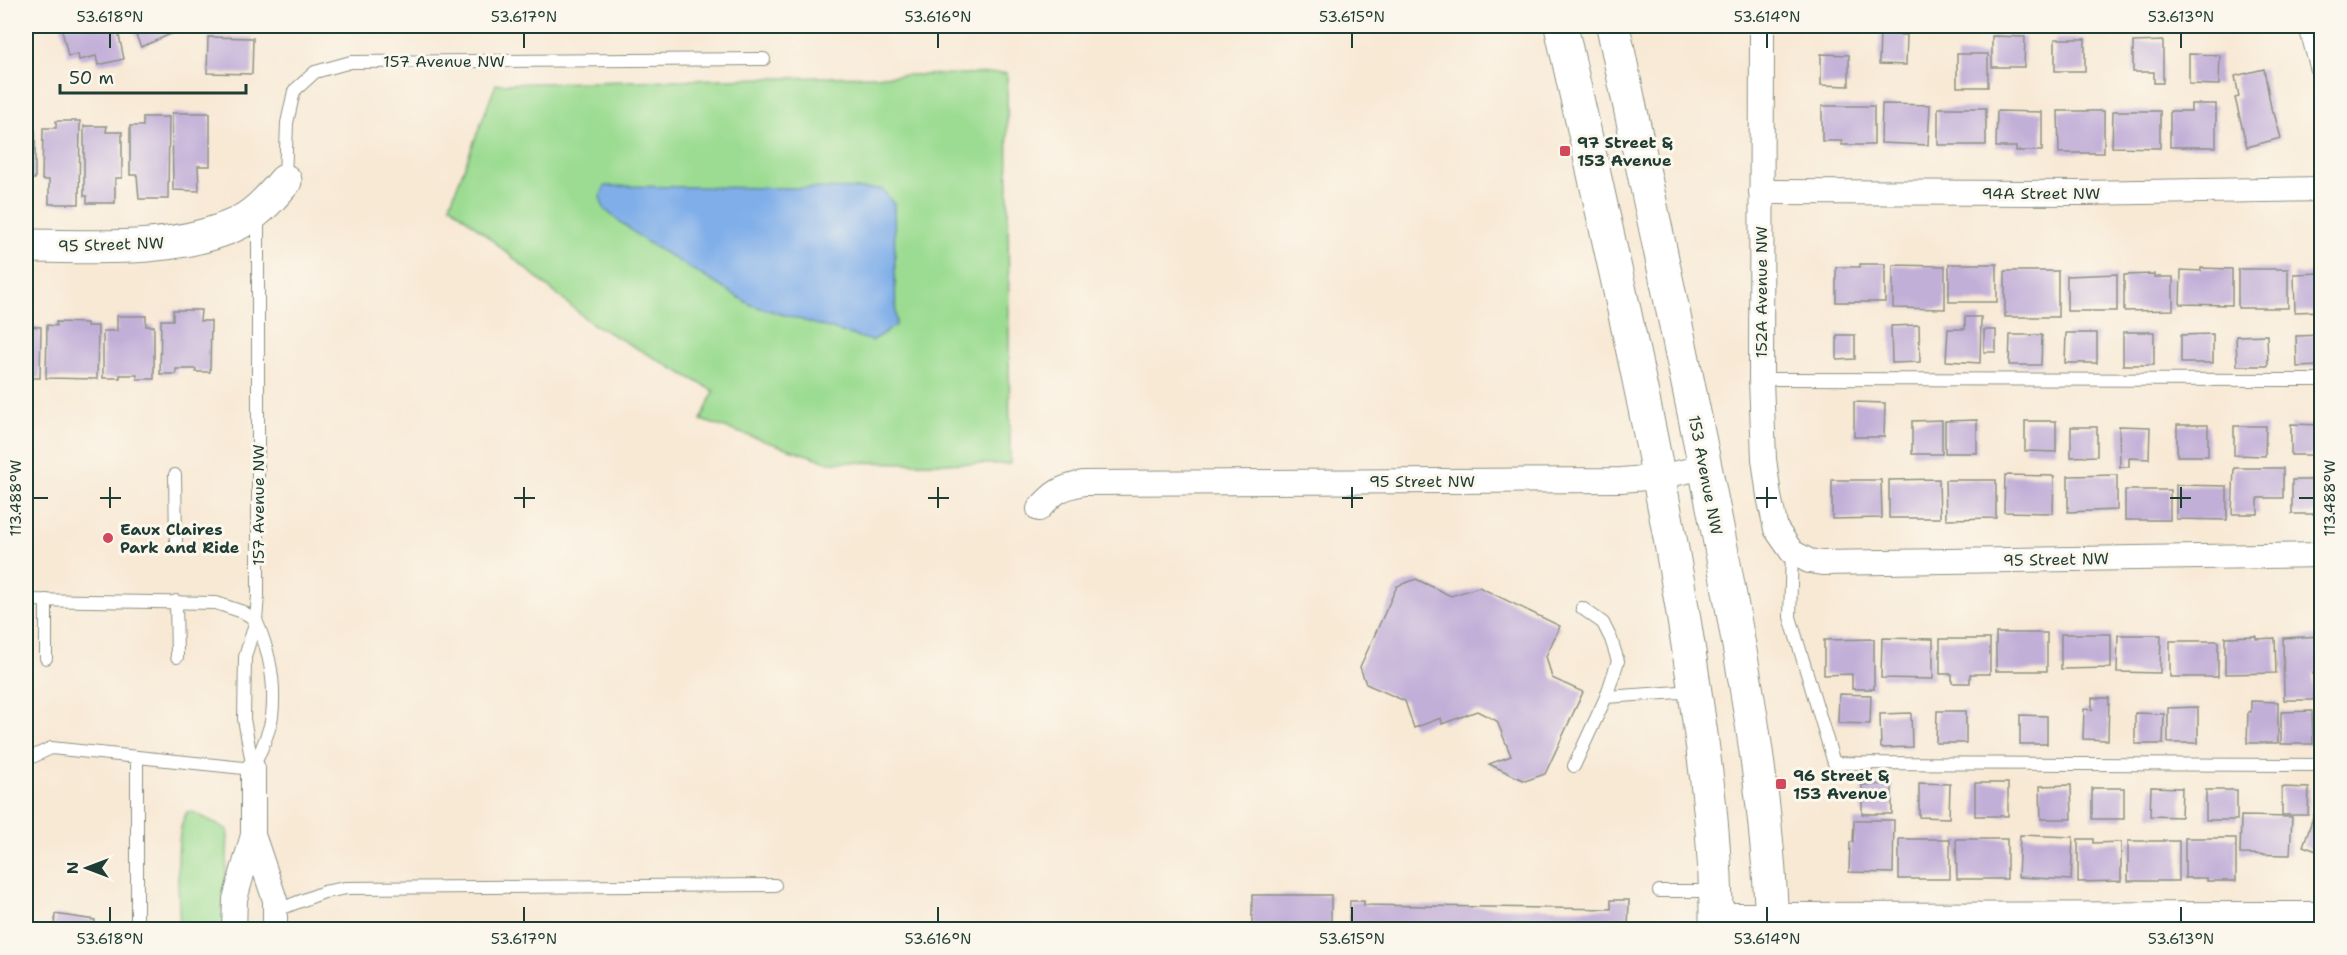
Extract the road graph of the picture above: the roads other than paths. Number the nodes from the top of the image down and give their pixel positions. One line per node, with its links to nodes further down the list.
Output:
1 (1561, 26): 16 (main road)
2 (1613, 26): 14 (main road, 153 Avenue NW)
3 (1762, 26): 9 (street, 152A Avenue NW)
4 (2311, 26): 6 (street)
5 (764, 59): 7 (lane, 157 Avenue NW)
6 (2322, 66)
7 (285, 180): 10 (main road, 95 Street NW)
8 (2322, 189): 9 (street, 94A Street NW)
9 (1761, 192): 12 (street, 152A Avenue NW)
10 (257, 210): 11 (main road, 95 Street NW); 25 (lane, 157 Avenue NW)
11 (26, 246)
12 (1761, 379): 13 (lane); 19 (street, 152A Avenue NW)
13 (2322, 380)
14 (1705, 467): 16 (street, 95 Street NW); 41 (main road, 153 Avenue NW)
15 (176, 475): 18 (lane)
16 (1659, 477): 17 (street, 95 Street NW); 28 (main road)
17 (1038, 509)
18 (176, 542)
19 (1792, 552): 20 (street, 95 Street NW); 32 (lane)
20 (2322, 555)
21 (26, 600): 22 (lane)
22 (46, 600): 23 (lane); 27 (lane)
23 (176, 601): 25 (lane); 26 (lane)
24 (1582, 608): 29 (lane)
25 (256, 620): 34 (lane, 157 Avenue NW); 34 (lane, 157 Avenue NW)
26 (177, 657)
27 (46, 658)
28 (1695, 690): 29 (lane); 38 (main road)
29 (1606, 697): 33 (lane)
30 (137, 759): 31 (lane); 34 (lane); 42 (lane)
31 (26, 765)
32 (2322, 765)
33 (1574, 766)
34 (253, 769): 35 (street, 157 Avenue NW)
35 (253, 835): 40 (street, 157 Avenue NW); 43 (street, 157 Avenue NW)
36 (775, 885): 40 (lane)
37 (1659, 891): 38 (lane)
38 (1716, 912): 41 (street)
39 (2317, 914): 41 (street)
40 (275, 920)
41 (1772, 922)
42 (137, 930)
43 (234, 930)

